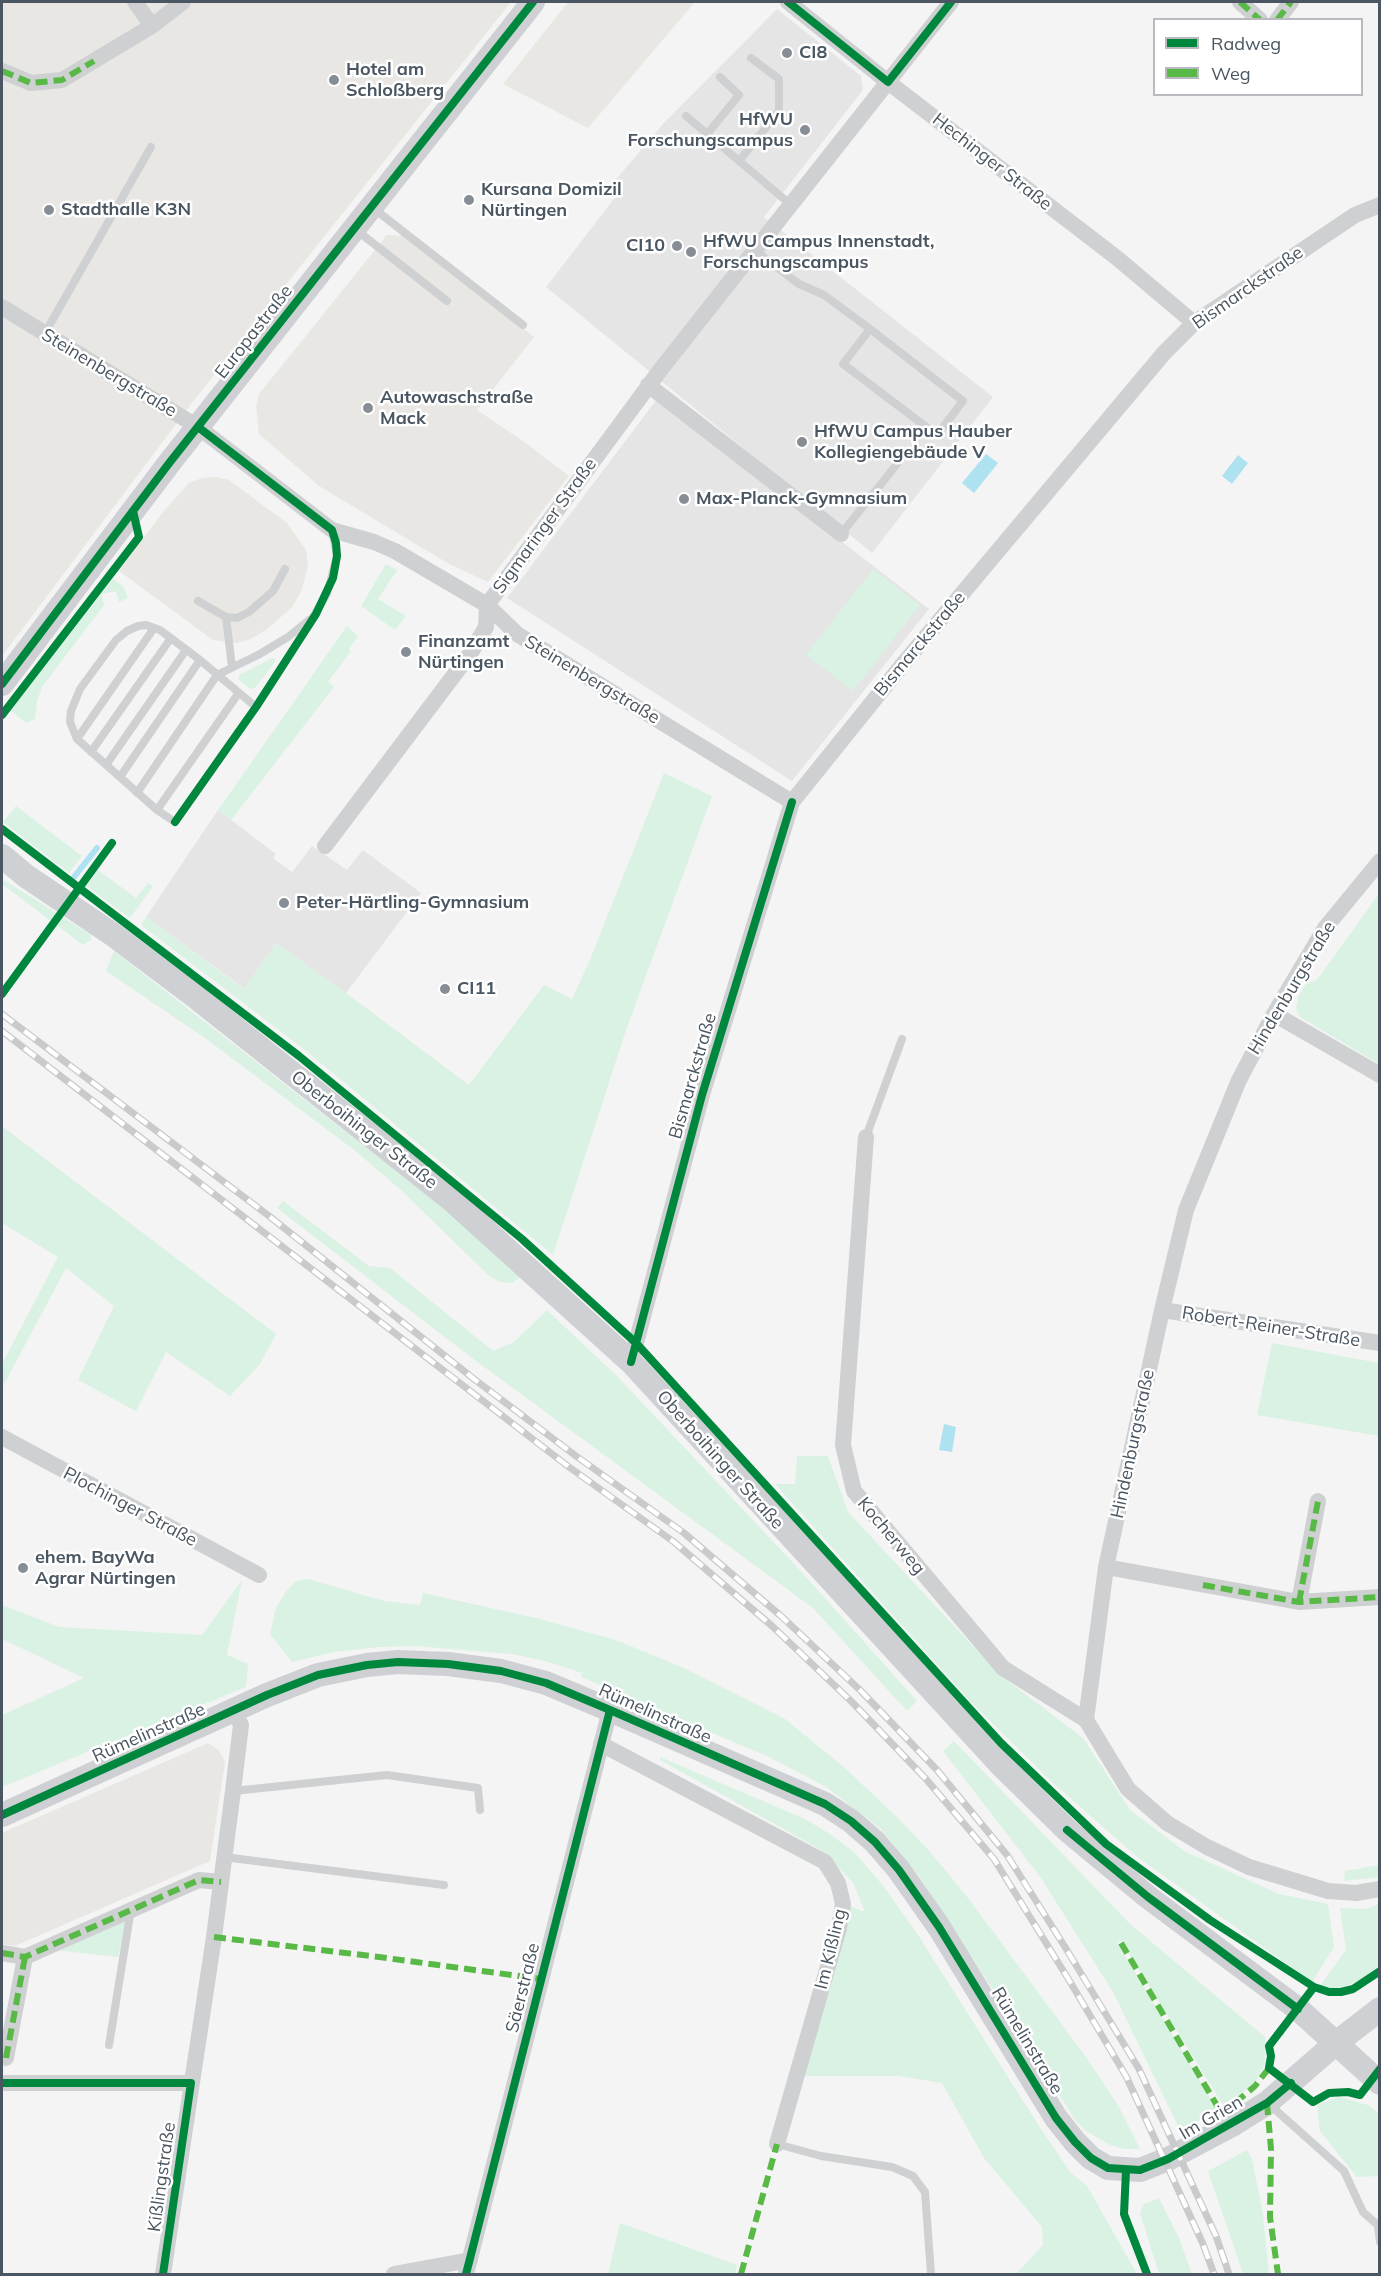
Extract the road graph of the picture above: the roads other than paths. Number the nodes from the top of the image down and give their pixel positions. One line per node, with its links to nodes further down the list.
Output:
1 (135, 2): 10 (street)
2 (183, 2): 10 (street)
3 (533, 2): 21 (street, Europastraße)
4 (788, 2): 14 (street, Hechinger Straße)
5 (951, 2): 14 (street, Sigmaringer Straße)
6 (1240, 2): 8 (street)
7 (1291, 2): 9 (street)
8 (1258, 18)
9 (1279, 18)
10 (152, 26): 12 (street)
11 (751, 57): 18 (lane)
12 (3, 71)
13 (720, 77): 16 (lane)
14 (888, 82): 19 (street, Sigmaringer Straße); 26 (street, Hechinger Straße)
15 (687, 116): 16 (lane)
16 (708, 134): 18 (lane)
17 (151, 147): 29 (lane)
18 (739, 161): 19 (lane)
19 (790, 204): 23 (street, Sigmaringer Straße)
20 (1380, 205): 26 (street, Bismarckstraße)
21 (371, 206): 22 (street, Europastraße); 27 (lane)
22 (353, 228): 24 (lane); 31 (street, Europastraße)
23 (753, 249): 28 (lane); 30 (street, Sigmaringer Straße)
24 (447, 301)
25 (2, 307): 29 (street, Steinenbergstraße)
26 (1194, 323): 54 (street, Bismarckstraße)
27 (523, 325)
28 (870, 329): 28 (lane)
29 (45, 333): 31 (street, Steinenbergstraße)
30 (648, 385): 34 (street); 37 (street, Sigmaringer Straße)
31 (198, 427): 33 (street, Steinenbergstraße); 46 (street, Europastraße)
32 (897, 464): 34 (lane)
33 (332, 530): 37 (street, Steinenbergstraße); 38 (lane)
34 (841, 534)
35 (285, 569): 39 (lane)
36 (198, 602): 39 (lane)
37 (487, 605): 54 (street, Steinenbergstraße); 56 (street, Sigmaringer Straße)
38 (316, 614): 44 (lane); 48 (lane)
39 (226, 617): 44 (lane)
40 (154, 628): 41 (lane); 49 (lane); 49 (lane)
41 (171, 638): 42 (lane); 50 (lane)
42 (186, 650): 43 (lane); 51 (lane)
43 (200, 660): 45 (lane); 52 (lane)
44 (232, 667): 45 (lane)
45 (217, 675): 47 (lane); 53 (lane)
46 (2, 684)
47 (238, 694): 48 (lane); 55 (lane)
48 (256, 707): 55 (lane)
49 (77, 739): 50 (lane)
50 (91, 752): 51 (lane)
51 (106, 765): 52 (lane)
52 (120, 777): 53 (lane)
53 (137, 793): 55 (lane)
54 (792, 802): 67 (street, Bismarckstraße)
55 (157, 810)
56 (325, 846)
57 (2, 856): 60 (street, Oberboihinger Straße)
58 (1380, 861): 61 (street, Hindenburgstraße)
59 (2, 864): 60 (street, Oberboihinger Straße)
60 (26, 876): 67 (street, Oberboihinger Straße)
61 (1274, 1014): 63 (street); 65 (street, Hindenburgstraße)
62 (902, 1039): 64 (lane)
63 (1380, 1076)
64 (866, 1137): 76 (street, Kocherweg)
65 (1162, 1310): 66 (street, Robert-Reiner-Straße); 70 (street, Hindenburgstraße)
66 (1380, 1343)
67 (631, 1362): 89 (street, Oberboihinger Straße)
68 (2, 1437): 71 (street, Plochinger Straße)
69 (1318, 1501): 73 (street)
70 (1106, 1567): 73 (street); 76 (street, Hindenburgstraße)
71 (259, 1575)
72 (1380, 1597): 73 (street)
73 (1299, 1602)
74 (610, 1710): 75 (street, Rümelinstraße); 77 (street, Säerstraße); 97 (street, Rümelinstraße)
75 (234, 1711): 78 (street, Kißlingstraße); 80 (street, Rümelinstraße)
76 (1086, 1720): 84 (street)
77 (601, 1744): 96 (street, Im Kißling); 100 (street, Säerstraße)
78 (233, 1791): 79 (lane); 81 (street, Kißlingstraße)
79 (480, 1810)
80 (2, 1815)
81 (224, 1857): 82 (street, Kißlingstraße); 83 (lane)
82 (220, 1882): 85 (street); 92 (street, Kißlingstraße)
83 (444, 1885)
84 (1380, 1888)
85 (131, 1908): 87 (street); 90 (lane)
86 (2, 1953): 87 (street)
87 (26, 1956): 91 (street)
88 (1380, 2008): 89 (street, Im Grien)
89 (1336, 2043): 93 (street, Oberboihinger Straße); 95 (street, Im Grien)
90 (109, 2045)
91 (6, 2058)
92 (191, 2083): 94 (street); 101 (street, Kißlingstraße)
93 (1380, 2083)
94 (2, 2084)
95 (1267, 2103): 97 (street, Im Grien); 98 (lane)
96 (777, 2144): 103 (lane)
97 (1140, 2170)
98 (1379, 2227): 99 (lane)
99 (1380, 2242)
100 (468, 2267): 102 (street)
101 (163, 2274)
102 (394, 2274)
103 (931, 2274)

